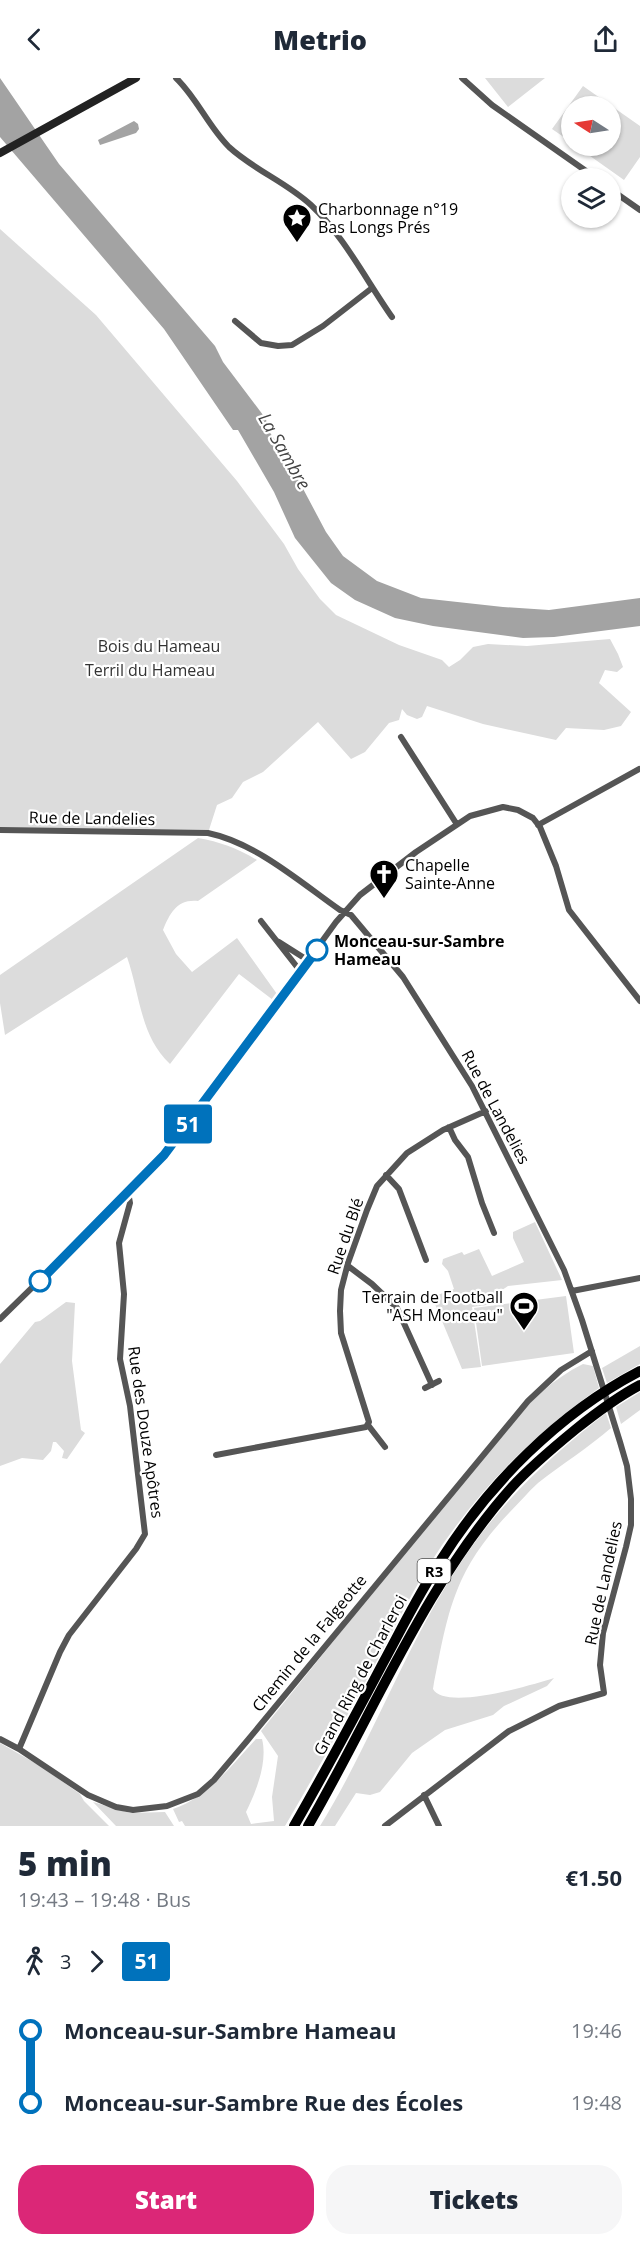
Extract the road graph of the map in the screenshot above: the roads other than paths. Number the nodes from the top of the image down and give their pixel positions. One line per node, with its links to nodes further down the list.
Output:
1 (136, 78): 6 (street)
2 (176, 78): 5 (street)
3 (185, 78): 5 (street)
4 (462, 78): 7 (street)
5 (187, 89): 10 (street)
6 (0, 153)
7 (582, 168)
8 (621, 197): 9 (street)
9 (640, 210)
10 (372, 288): 11 (street); 12 (street)
11 (392, 317)
12 (235, 321)
13 (401, 737): 15 (street)
14 (639, 769): 16 (street)
15 (456, 823): 16 (street); 18 (street)
16 (538, 825): 23 (street)
17 (0, 830): 18 (street, Rue de Landelies)
18 (345, 912): 21 (street); 24 (street, Rue de Landelies)
19 (261, 921): 20 (street)
20 (275, 939): 21 (street); 22 (street)
21 (309, 961): 22 (street)
22 (301, 972): 27 (street)
23 (640, 1001)
24 (486, 1111): 25 (street, Rue du Blé); 32 (street, Rue de Landelies)
25 (449, 1127): 26 (street, Rue du Blé); 28 (street)
26 (386, 1175): 29 (street); 30 (street, Rue du Blé)
27 (128, 1192): 33 (street); 44 (street, Rue des Douze Apôtres)
28 (494, 1233)
29 (426, 1260)
30 (348, 1266): 37 (street); 40 (street, Rue du Blé)
31 (640, 1278): 32 (street)
32 (572, 1291): 34 (street, Rue de Landelies)
33 (0, 1319)
34 (592, 1351): 44 (street, Chemin de la Falgeotte); 45 (street, Rue de Landelies)
35 (640, 1371): 46 (highway, Grand Ring de Charleroi / R3)
36 (439, 1381): 37 (street)
37 (432, 1385): 39 (street)
38 (640, 1385): 47 (highway, Grand Ring de Charleroi / R3)
39 (425, 1388)
40 (368, 1425): 41 (street, Rue du Blé); 42 (street)
41 (385, 1447)
42 (216, 1455)
43 (0, 1739): 44 (street, Chemin de la Falgeotte)
44 (19, 1749)
45 (424, 1795): 48 (street); 49 (street)
46 (294, 1826)
47 (308, 1826)
48 (386, 1826)
49 (439, 1826)

